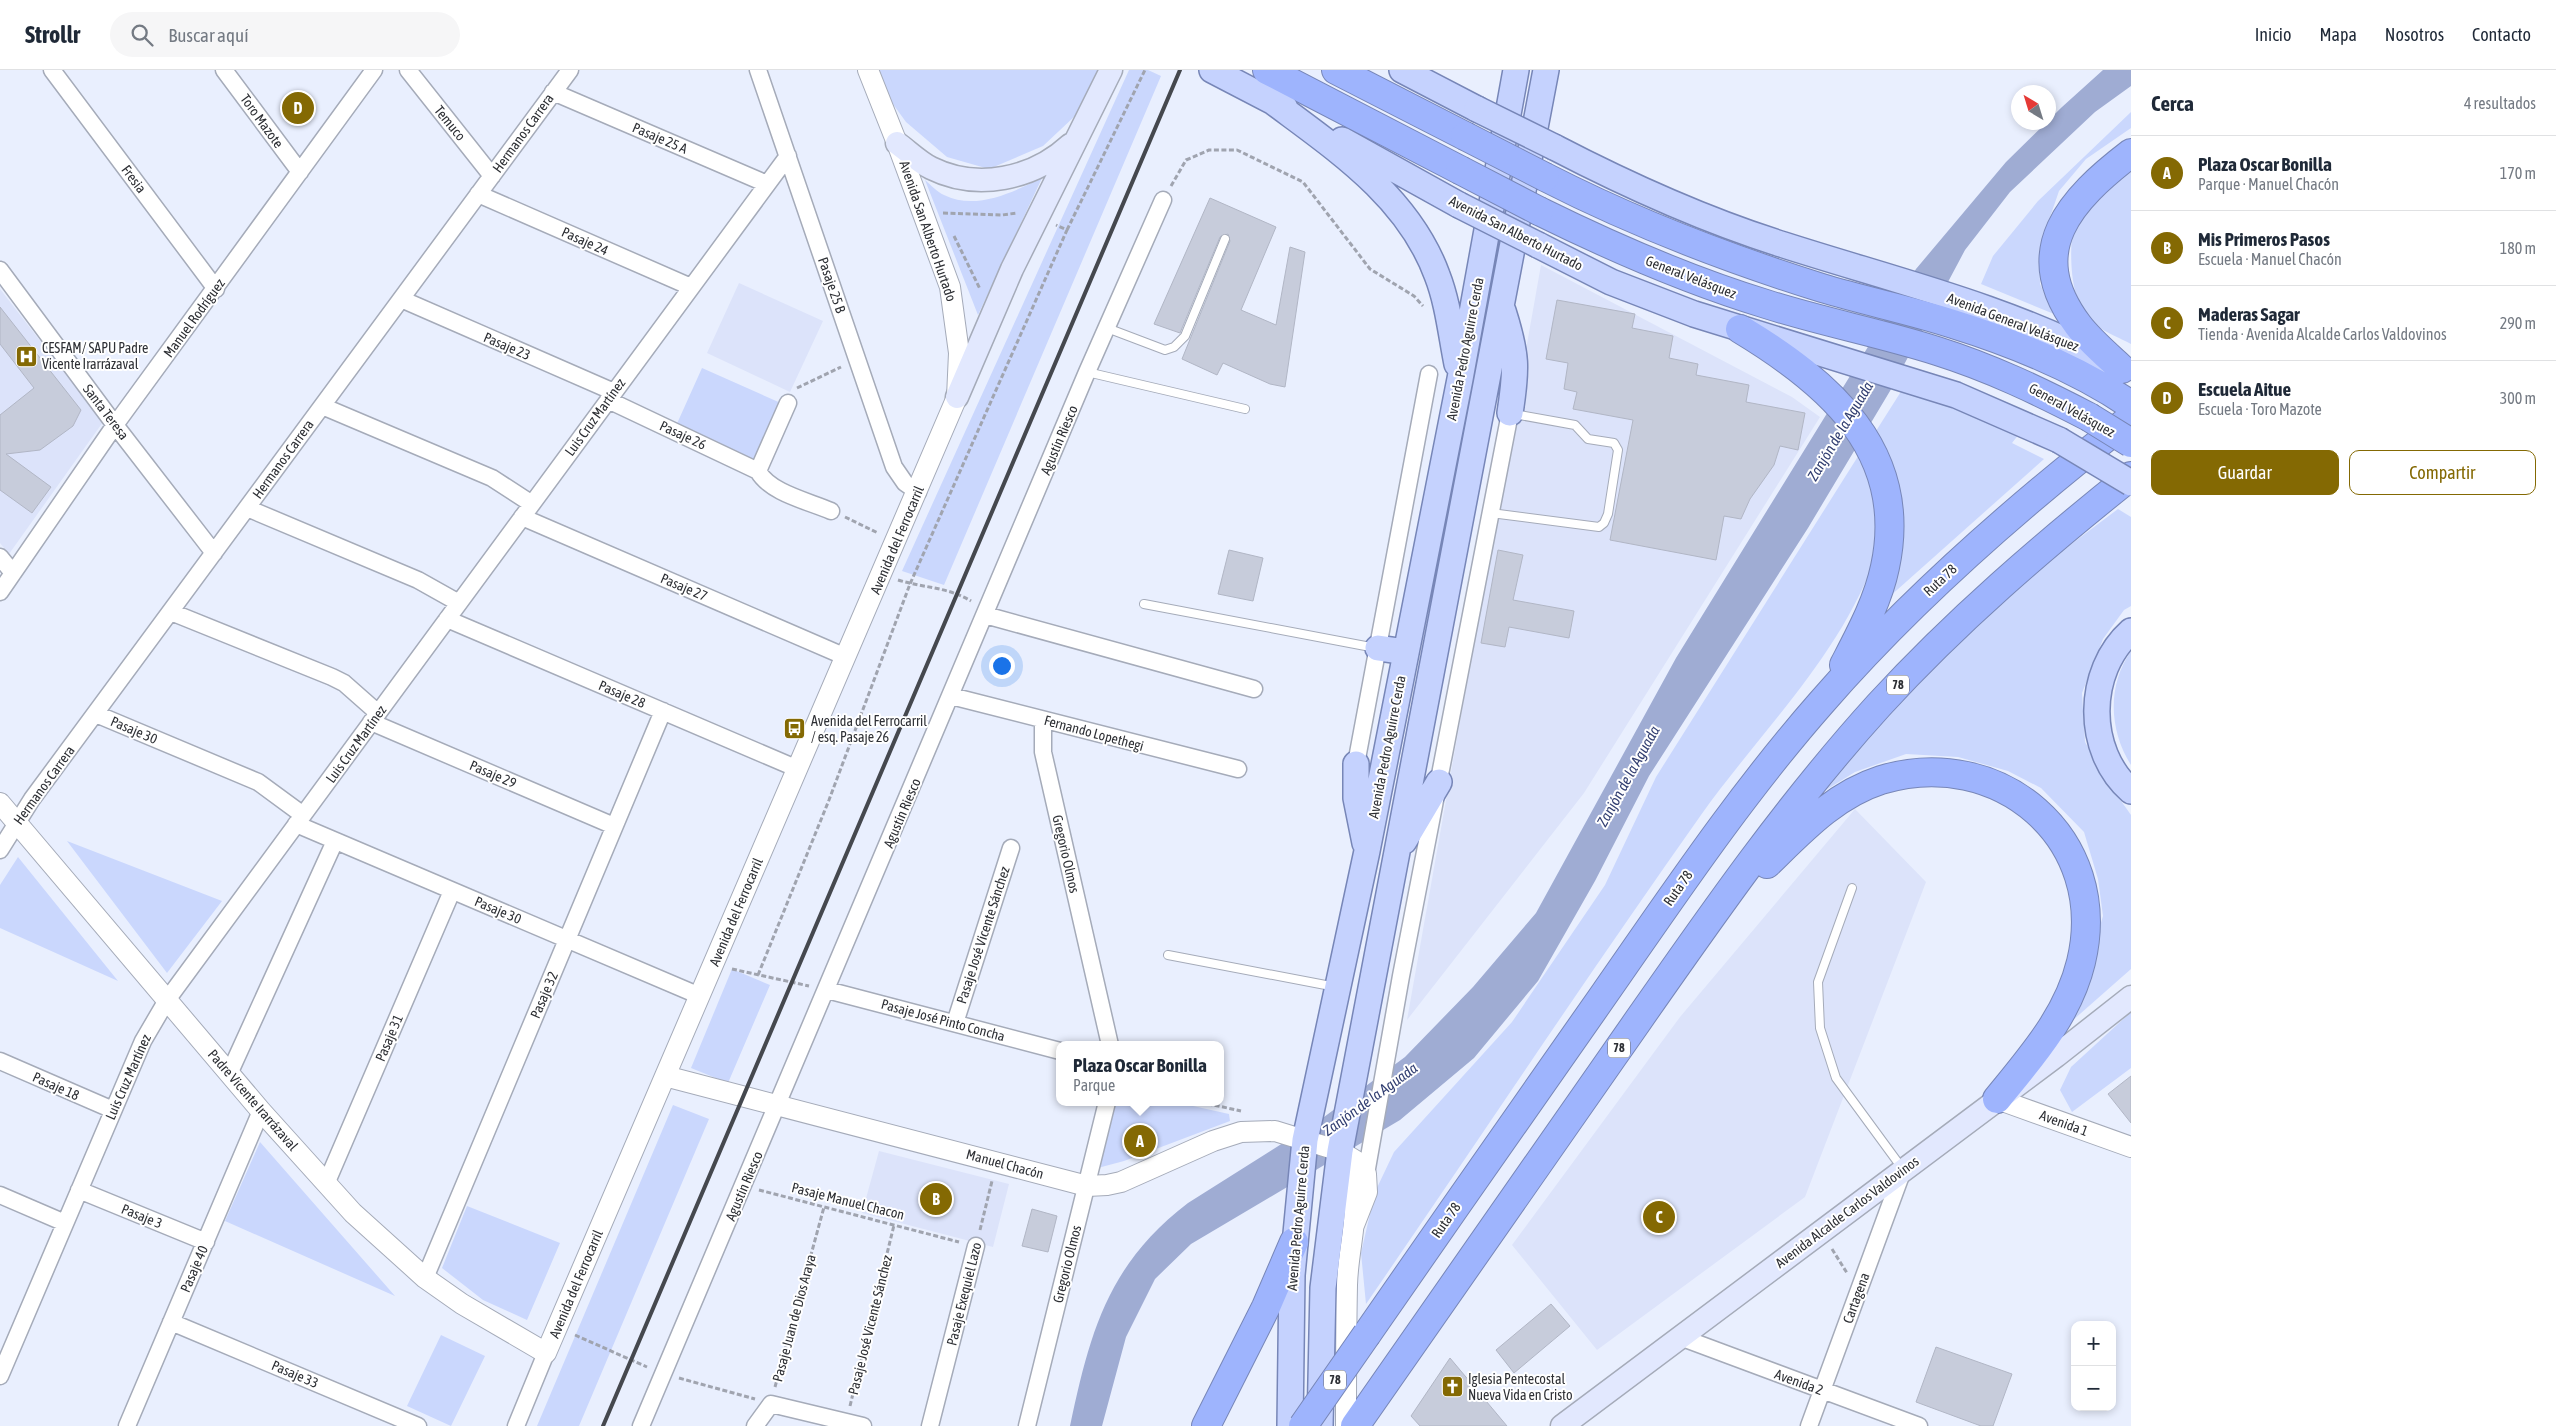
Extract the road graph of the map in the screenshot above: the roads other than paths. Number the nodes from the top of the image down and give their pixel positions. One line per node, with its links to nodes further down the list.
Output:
1 (52, 70): 31 (street, Fresia)
2 (224, 70): 23 (street, Toro Mazote)
3 (374, 70): 23 (street, Manuel Rodríguez)
4 (408, 70): 24 (street, Temuco)
5 (570, 70): 16 (street, Hermanos Carrera)
6 (758, 70): 22 (street, Pasaje 25 B)
7 (868, 70): 20 (street, Avenida San Alberto Hurtado)
8 (1111, 70): 19 (main road)
9 (1212, 70): 17 (main road, Avenida San Alberto Hurtado)
10 (1267, 70): 48 (highway, General Velásquez, bridge)
11 (1336, 70): 34 (highway, bridge)
12 (1402, 70): 34 (main road, Avenida General Velásquez, bridge)
13 (1516, 70): 39 (main road, Avenida Pedro Aguirre Cerda)
14 (1546, 70): 18 (main road, Avenida Pedro Aguirre Cerda)
15 (1560, 70): 18 (main road)
16 (553, 92): 24 (street, Hermanos Carrera); 25 (street, Pasaje 25 A)
17 (1272, 101): 36 (main road, Avenida San Alberto Hurtado, bridge); 39 (main road)
18 (1538, 114): 33 (main road, Avenida Pedro Aguirre Cerda)
19 (1075, 140): 20 (main road); 42 (main road)
20 (897, 143): 42 (street, Avenida San Alberto Hurtado)
21 (2131, 153): 40 (highway)
22 (788, 156): 25 (street, Luis Cruz Martínez); 52 (street, Pasaje 25 B)
23 (300, 172): 31 (street, Manuel Rodríguez)
24 (492, 176): 26 (street, Hermanos Carrera)
25 (767, 184): 30 (street, Luis Cruz Martínez)
26 (478, 194): 30 (street, Pasaje 24); 32 (street, Hermanos Carrera)
27 (1163, 200): 35 (street, Agustín Riesco)
28 (1226, 239): 35 (lane)
29 (0, 270): 47 (street, Santa Teresa)
30 (691, 287): 41 (street, Luis Cruz Martínez)
31 (216, 289): 47 (street, Manuel Rodríguez)
32 (400, 299): 41 (street, Pasaje 23); 44 (street, Hermanos Carrera)
33 (1502, 306): 46 (main road); 91 (main road, Avenida Pedro Aguirre Cerda)
34 (1960, 314): 40 (highway)
35 (1107, 328): 37 (street, Agustín Riesco)
36 (1740, 329): 51 (main road, Avenida San Alberto Hurtado, bridge); 73 (highway)
37 (1087, 372): 45 (lane); 65 (street, Agustín Riesco)
38 (1429, 374): 68 (street, Avenida Pedro Aguirre Cerda)
39 (1460, 379): 69 (main road, Avenida Pedro Aguirre Cerda)
40 (2126, 392): 73 (highway, Ruta 78 / 78)
41 (611, 396): 49 (street, Pasaje 26); 53 (street, Luis Cruz Martínez)
42 (957, 398): 52 (street, Avenida del Ferrocarril)
43 (788, 403): 49 (street)
44 (322, 406): 53 (street); 54 (street, Hermanos Carrera)
45 (1245, 409)
46 (1510, 413): 56 (street, Avenida Pedro Aguirre Cerda); 56 (lane)
47 (115, 425): 58 (street, Santa Teresa); 60 (street, Manuel Rodríguez)
48 (2131, 443)
49 (758, 470): 55 (street, Pasaje 26)
50 (2131, 476): 94 (highway, 78)
51 (2131, 483)
52 (918, 492): 70 (street, Avenida del Ferrocarril)
53 (532, 504): 57 (street, Luis Cruz Martínez)
54 (247, 508): 58 (street, Hermanos Carrera); 62 (street)
55 (831, 511)
56 (1491, 513): 81 (street, Avenida Pedro Aguirre Cerda)
57 (522, 517): 62 (street, Luis Cruz Martínez); 70 (street, Pasaje 27)
58 (214, 553): 64 (street, Hermanos Carrera)
59 (0, 557): 60 (street)
60 (13, 573): 61 (street, Manuel Rodríguez)
61 (0, 592)
62 (459, 603): 66 (street, Luis Cruz Martínez)
63 (1144, 604): 68 (lane)
64 (171, 612): 75 (street, Hermanos Carrera); 76 (street, Pasaje 29)
65 (985, 615): 71 (street); 72 (street, Agustín Riesco)
66 (447, 619): 74 (street, Pasaje 28); 76 (street, Luis Cruz Martínez)
67 (2131, 631): 82 (main road)
68 (1378, 648): 69 (main road); 78 (street, Avenida Pedro Aguirre Cerda)
69 (1406, 652): 90 (main road, Avenida Pedro Aguirre Cerda)
70 (846, 657): 79 (street, Avenida del Ferrocarril)
71 (1254, 689)
72 (951, 696): 77 (street, Fernando Lopethegi); 98 (street, Agustín Riesco)
73 (1823, 700): 142 (highway, Ruta 78 / 78, bridge)
74 (663, 711): 79 (street, Pasaje 28); 86 (street, Pasaje 32)
75 (96, 714): 84 (street, Pasaje 30); 85 (street, Hermanos Carrera)
76 (375, 717): 84 (street, Luis Cruz Martínez); 86 (street, Pasaje 29)
77 (1043, 720): 80 (street, Fernando Lopethegi); 103 (street, Gregorio Olmos)
78 (1356, 764): 90 (main road)
79 (798, 769): 99 (street, Avenida del Ferrocarril)
80 (1238, 769)
81 (1439, 782): 91 (main road); 115 (street, Avenida Pedro Aguirre Cerda)
82 (2131, 791)
83 (0, 803): 85 (street, Padre Vicente Irarrázaval)
84 (300, 820): 87 (street, Pasaje 30); 101 (street, Luis Cruz Martínez)
85 (16, 821): 89 (street, Hermanos Carrera); 101 (street, Padre Vicente Irarrázaval)
86 (614, 826): 95 (street, Pasaje 32)
87 (335, 841): 93 (street, Pasaje 30); 106 (street)
88 (1011, 848): 102 (street, Pasaje José Vicente Sánchez)
89 (0, 850)
90 (1367, 851): 97 (main road, Avenida Pedro Aguirre Cerda)
91 (1396, 856): 115 (main road, Avenida Pedro Aguirre Cerda)
92 (1852, 888): 116 (lane)
93 (452, 891): 95 (street, Pasaje 30); 117 (street, Pasaje 31)
94 (1702, 929): 108 (highway); 145 (highway, 78)
95 (567, 940): 99 (street, Pasaje 30); 125 (street, Pasaje 32)
96 (1168, 955): 97 (lane)
97 (1337, 987): 113 (main road, Avenida Pedro Aguirre Cerda)
98 (827, 990): 102 (street, Pasaje José Pinto Concha); 109 (street, Agustín Riesco)
99 (700, 996): 107 (street, Avenida del Ferrocarril)
100 (2131, 997): 108 (main road, Avenida Alcalde Carlos Valdovinos)
101 (167, 1000): 106 (street, Padre Vicente Irarrázaval); 111 (street, Luis Cruz Martínez)
102 (955, 1023): 104 (street, Pasaje José Pinto Concha)
103 (1109, 1041)
104 (1056, 1050)
105 (0, 1061): 111 (street, Pasaje 18)
106 (229, 1074): 112 (street, Padre Vicente Irarrázaval)
107 (665, 1076): 109 (street, Manuel Chacón); 129 (street, Avenida del Ferrocarril)
108 (1997, 1099): 114 (street, Avenida 1); 116 (main road, Avenida Alcalde Carlos Valdovinos)
109 (778, 1105): 118 (street, Manuel Chacón); 135 (street, Agustín Riesco)
110 (1106, 1106): 118 (street, Gregorio Olmos)
111 (113, 1110): 119 (street, Luis Cruz Martínez)
112 (261, 1111): 117 (street, Padre Vicente Irarrázaval); 122 (street, Pasaje 40)
113 (1306, 1140): 115 (street, Manuel Chacón); 118 (street, Manuel Chacón); 123 (main road, Avenida Pedro Aguirre Cerda)
114 (2131, 1147)
115 (1354, 1165): 143 (main road, Avenida Pedro Aguirre Cerda); 144 (street)
116 (1903, 1170): 127 (main road, Avenida Alcalde Carlos Valdovinos); 131 (street, Cartagena)
117 (326, 1184): 125 (street, Padre Vicente Irarrázaval)
118 (1087, 1186): 139 (street, Gregorio Olmos)
119 (79, 1190): 121 (street, Luis Cruz Martínez); 122 (street, Pasaje 3)
120 (0, 1195): 121 (street)
121 (65, 1223): 128 (street, Luis Cruz Martínez)
122 (206, 1242): 126 (street, Pasaje 40)
123 (1294, 1242): 140 (highway); 141 (main road, Avenida Pedro Aguirre Cerda)
124 (976, 1246): 138 (street, Pasaje Exequiel Lazo)
125 (425, 1278): 129 (street, Padre Vicente Irarrázaval)
126 (171, 1322): 132 (street, Pasaje 40); 133 (street, Pasaje 33)
127 (1680, 1337): 131 (street, Avenida 2); 146 (main road, Avenida Alcalde Carlos Valdovinos)
128 (7, 1339): 130 (street, Luis Cruz Martínez)
129 (546, 1353): 134 (street, Avenida del Ferrocarril)
130 (0, 1376)
131 (1822, 1390): 147 (street, Cartagena); 148 (street, Avenida 2)
132 (127, 1426)
133 (418, 1426)
134 (516, 1426)
135 (641, 1426)
136 (755, 1426): 137 (street)
137 (863, 1426)
138 (930, 1426)
139 (1027, 1426)
140 (1206, 1426)
141 (1290, 1426)
142 (1303, 1426)
143 (1320, 1426)
144 (1346, 1426)
145 (1355, 1426)
146 (1562, 1426)
147 (1809, 1426)
148 (1919, 1426)

